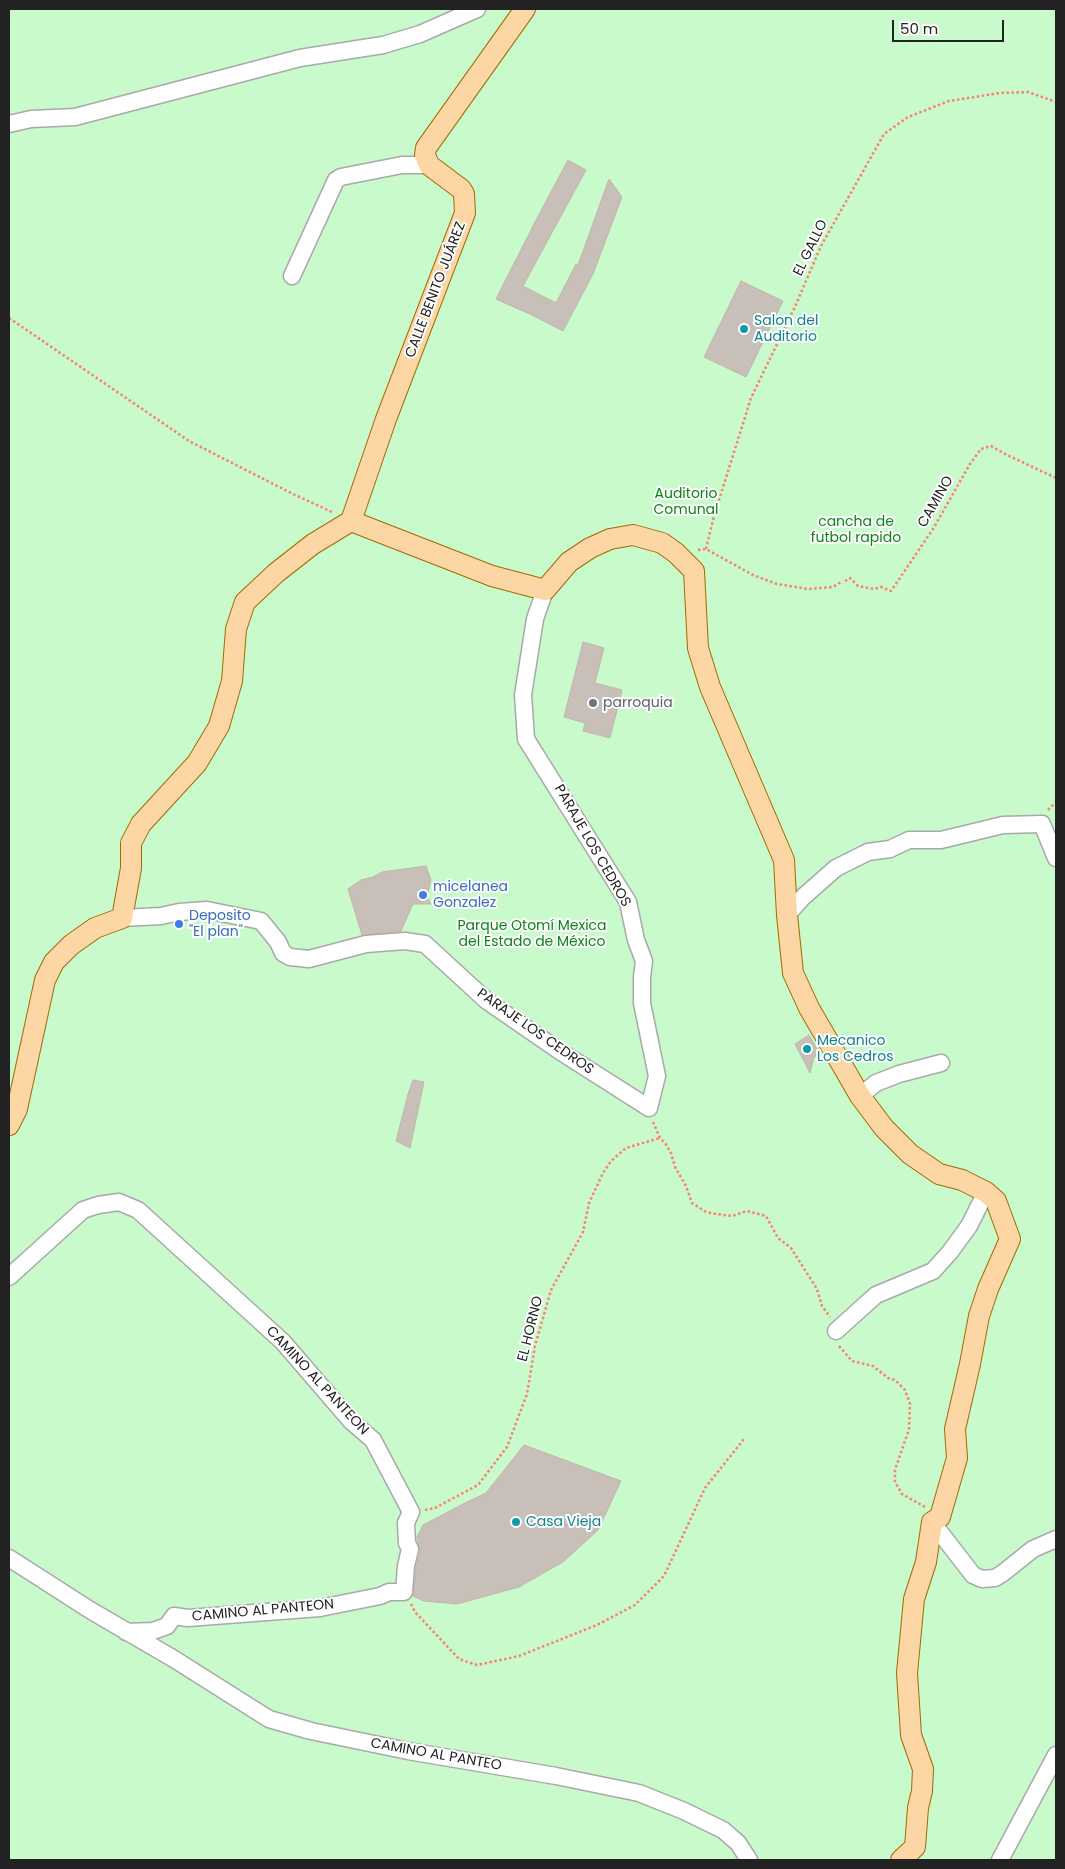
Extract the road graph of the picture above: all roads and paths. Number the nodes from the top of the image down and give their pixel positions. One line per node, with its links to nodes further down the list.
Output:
1 (477, 9): 4 (street)
2 (525, 9): 5 (main road)
3 (1056, 102): 10 (path, EL GALLO)
4 (9, 124)
5 (429, 165): 6 (street); 9 (main road, CALLE BENITO JUÁREZ)
6 (292, 276)
7 (9, 318): 9 (path)
8 (1056, 478): 12 (path, CAMINO)
9 (352, 521): 14 (main road); 17 (main road)
10 (706, 549): 11 (path); 13 (path)
11 (676, 553): 14 (main road); 16 (main road)
12 (845, 581)
13 (841, 582)
14 (545, 590): 20 (street, PARAJE LOS CEDROS)
15 (1056, 858): 16 (street)
16 (787, 915): 19 (main road)
17 (122, 918): 20 (street, PARAJE LOS CEDROS); 21 (main road)
18 (941, 1063): 19 (street)
19 (860, 1096): 23 (main road)
20 (649, 1108): 22 (path)
21 (9, 1125)
22 (660, 1138): 25 (path); 27 (path, EL HORNO)
23 (986, 1192): 25 (street); 28 (main road)
24 (9, 1278): 27 (street, CAMINO AL PANTEON)
25 (836, 1331): 28 (path)
26 (744, 1439): 31 (path)
27 (411, 1512): 31 (street)
28 (936, 1519): 29 (street); 35 (main road)
29 (1056, 1539)
30 (9, 1558): 32 (street, CAMINO AL PANTEO)
31 (404, 1592): 32 (street, CAMINO AL PANTEON)
32 (126, 1632): 34 (street, CAMINO AL PANTEO)
33 (1056, 1755): 36 (street)
34 (749, 1860)
35 (900, 1860)
36 (1000, 1860)

